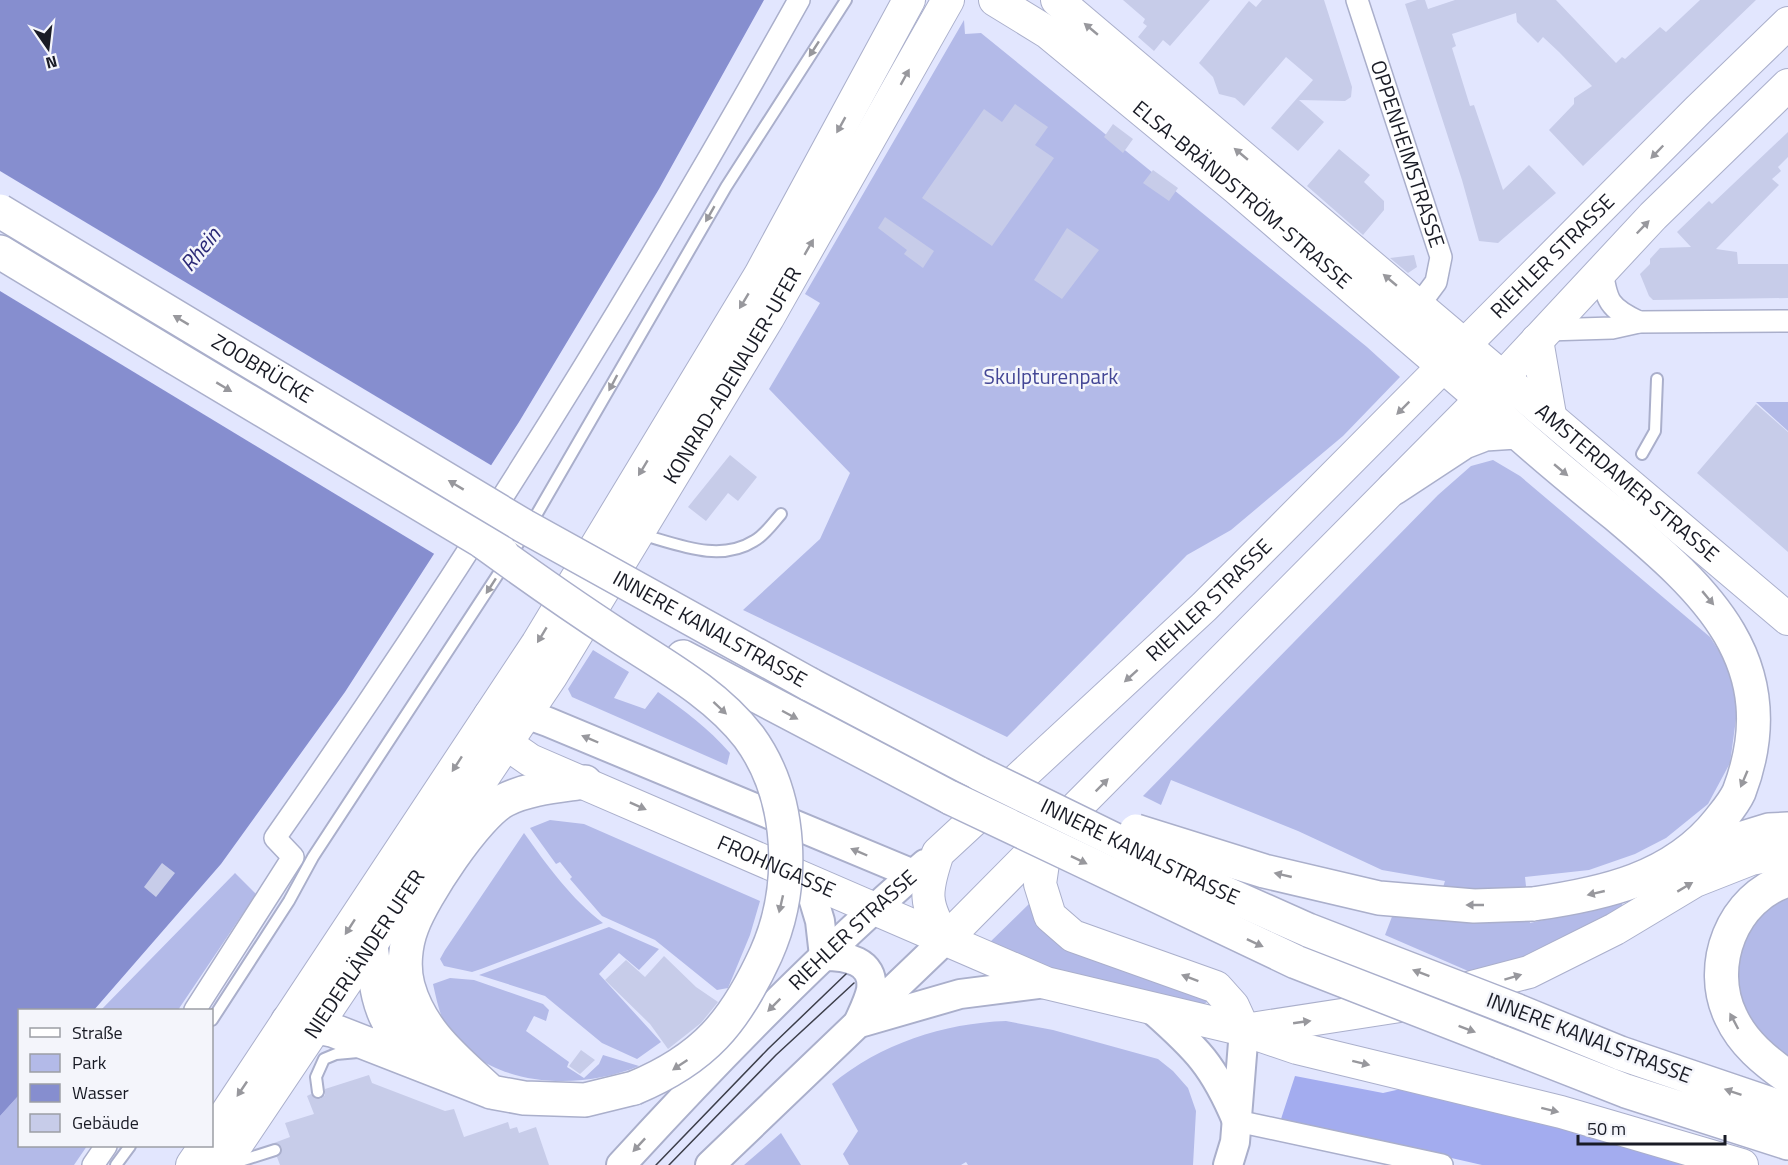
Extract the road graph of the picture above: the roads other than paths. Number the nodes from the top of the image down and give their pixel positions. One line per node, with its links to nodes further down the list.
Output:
1 (799, 0): 50 (street)
2 (846, 0): 52 (lane, one-way to 52)
3 (909, 0): 31 (main road, KONRAD-ADENAUER-UFER, one-way to 31)
4 (948, 0): 27 (main road, KONRAD-ADENAUER-UFER, one-way to 4)
5 (995, 0): 18 (main road, ELSA-BRÄNDSTRÖM-STRASSE)
6 (1057, 0): 13 (main road, ELSA-BRÄNDSTRÖM-STRASSE, one-way to 6)
7 (1357, 0): 13 (street, OPPENHEIMSTRASSE)
8 (1788, 23): 17 (main road, RIEHLER STRASSE, one-way to 17)
9 (1788, 85): 12 (main road, RIEHLER STRASSE, one-way to 9)
10 (0, 211): 26 (highway, ZOOBRÜCKE, one-way to 10, bridge)
11 (0, 252): 28 (highway, ZOOBRÜCKE, one-way to 28, bridge)
12 (1602, 269): 15 (street); 16 (main road, RIEHLER STRASSE)
13 (1419, 305): 17 (main road, ELSA-BRÄNDSTRÖM-STRASSE)
14 (1788, 321): 15 (street)
15 (1639, 322): 16 (street)
16 (1542, 335): 20 (main road, RIEHLER STRASSE); 21 (main road)
17 (1467, 345): 18 (main road, RIEHLER STRASSE); 20 (main road, AMSTERDAMER STRASSE)
18 (1444, 367): 20 (main road, ELSA-BRÄNDSTRÖM-STRASSE); 37 (main road, RIEHLER STRASSE, one-way to 37)
19 (1657, 379): 23 (lane)
20 (1492, 388): 21 (main road, AMSTERDAMER STRASSE); 22 (highway); 24 (main road, RIEHLER STRASSE)
21 (1550, 415): 29 (main road, AMSTERDAMER STRASSE)
22 (1516, 432): 24 (highway); 39 (highway, one-way to 39)
23 (1642, 454)
24 (1394, 488): 36 (main road, RIEHLER STRASSE, one-way to 24)
25 (781, 514): 27 (lane)
26 (524, 526): 33 (highway, INNERE KANALSTRASSE, bridge)
27 (637, 533): 30 (main road, KONRAD-ADENAUER-UFER)
28 (483, 542): 60 (highway, one-way to 60, bridge); 64 (highway, INNERE KANALSTRASSE, one-way to 64, bridge)
29 (1788, 620)
30 (526, 714): 31 (main road); 32 (main road, KONRAD-ADENAUER-UFER); 40 (main road, one-way to 30)
31 (490, 716): 32 (main road); 54 (main road, NIEDERLÄNDER UFER, one-way to 54)
32 (507, 744): 34 (main road, FROHNGASSE); 47 (main road, NIEDERLÄNDER UFER)
33 (980, 774): 39 (highway, one-way to 33, bridge); 61 (highway, INNERE KANALSTRASSE, one-way to 33, bridge)
34 (585, 782): 42 (main road, FROHNGASSE, one-way to 42); 60 (highway)
35 (1788, 829): 39 (highway)
36 (1046, 842): 43 (main road, RIEHLER STRASSE); 55 (main road, one-way to 36)
37 (938, 853): 40 (main road, RIEHLER STRASSE); 44 (main road)
38 (1788, 855): 55 (main road, one-way to 38)
39 (1685, 856)
40 (913, 874): 45 (main road, RIEHLER STRASSE)
41 (1788, 880): 58 (highway, one-way to 41)
42 (808, 881): 45 (main road, FROHNGASSE); 48 (main road)
43 (1000, 886): 44 (main road); 46 (main road, RIEHLER STRASSE)
44 (929, 906): 45 (main road); 46 (main road)
45 (876, 908): 46 (main road, FROHNGASSE); 48 (main road, RIEHLER STRASSE)
46 (946, 939): 49 (main road, FROHNGASSE); 53 (main road, RIEHLER STRASSE)
47 (371, 946): 54 (main road, NIEDERLÄNDER UFER); 57 (highway)
48 (824, 956): 53 (main road); 74 (main road, RIEHLER STRASSE, one-way to 74)
49 (1046, 983): 51 (main road, FROHNGASSE); 53 (main road)
50 (196, 1009)
51 (1153, 1010): 55 (main road, FROHNGASSE); 62 (main road)
52 (213, 1018)
53 (858, 1023): 75 (main road, RIEHLER STRASSE)
54 (303, 1024): 56 (highway); 63 (main road, NIEDERLÄNDER UFER, one-way to 63); 72 (main road, NIEDERLÄNDER UFER)
55 (1244, 1030): 62 (main road); 78 (main road, one-way to 78)
56 (380, 1050): 57 (highway); 59 (lane)
57 (430, 1069): 60 (highway)
58 (1788, 1077)
59 (318, 1092)
60 (490, 1092)
61 (1788, 1110)
62 (1237, 1121): 76 (main road); 77 (street)
63 (213, 1134)
64 (1788, 1143)
65 (105, 1147): 69 (street)
66 (129, 1147): 70 (lane)
67 (204, 1147): 71 (main road)
68 (275, 1150): 73 (lane)
69 (93, 1165)
70 (116, 1165)
71 (192, 1165)
72 (223, 1165)
73 (228, 1165)
74 (621, 1165)
75 (710, 1165)
76 (1228, 1165)
77 (1442, 1165)
78 (1742, 1165)

